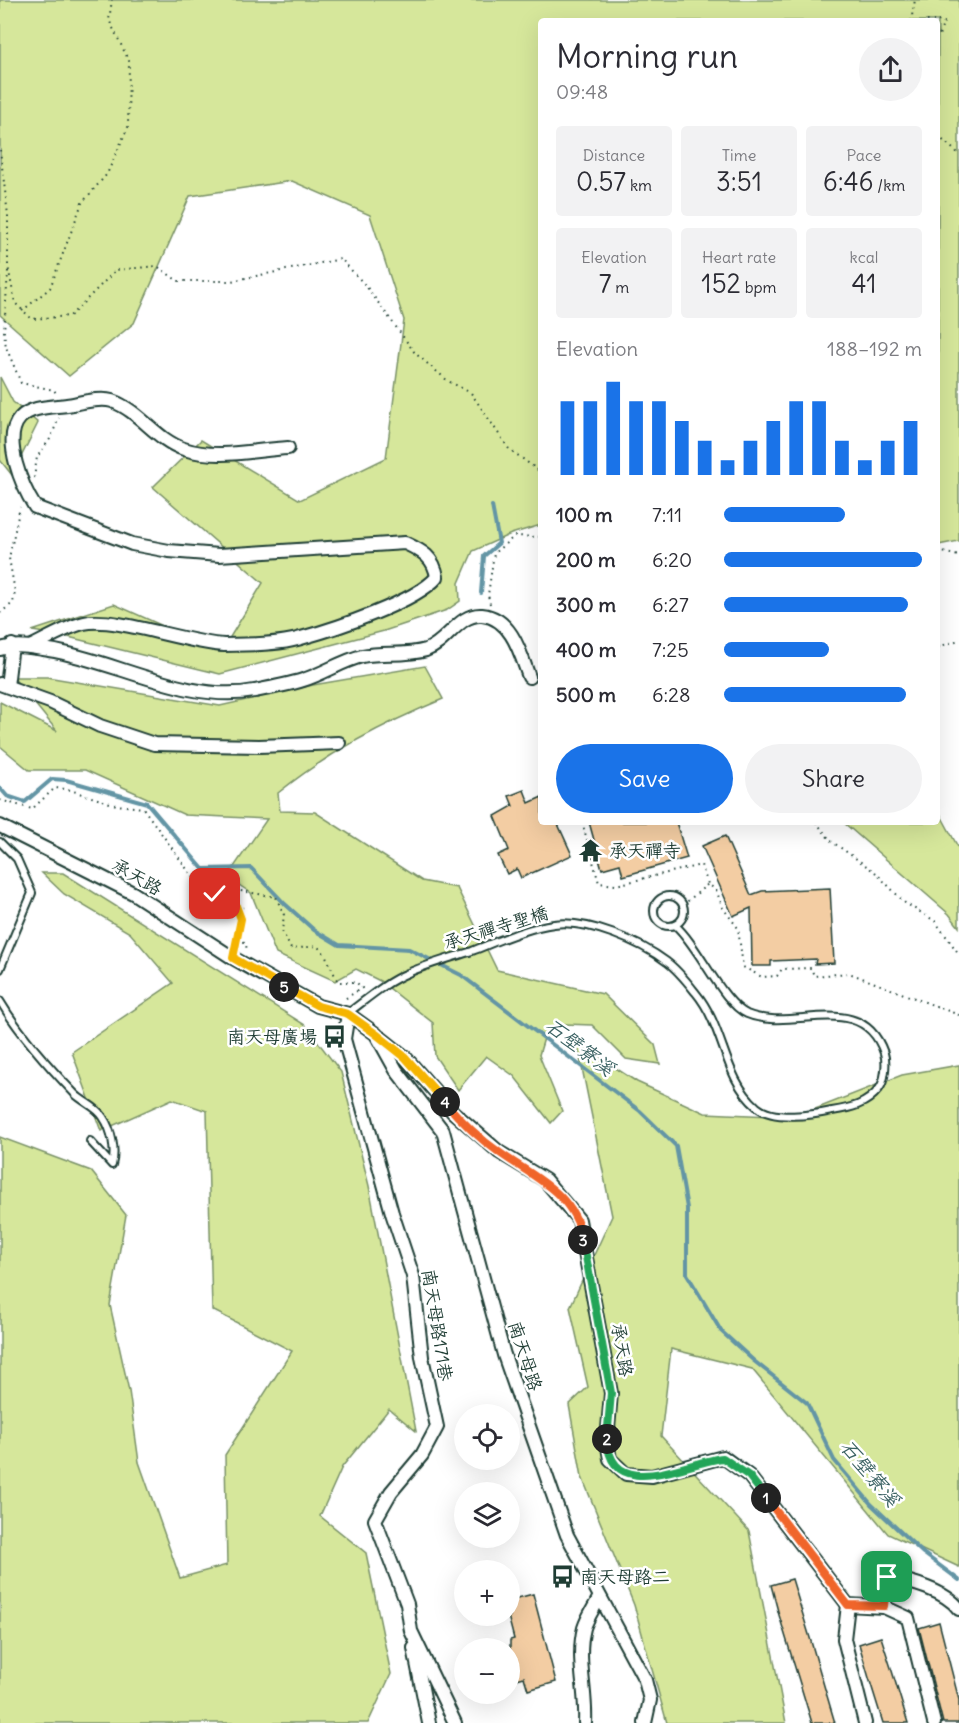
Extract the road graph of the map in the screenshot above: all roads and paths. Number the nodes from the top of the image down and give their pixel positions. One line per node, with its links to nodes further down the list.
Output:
1 (112, 0): 9 (path)
2 (915, 0): 3 (path)
3 (912, 18)
4 (940, 22): 5 (path)
5 (940, 33)
6 (940, 138): 8 (path)
7 (0, 150): 9 (path)
8 (959, 154)
9 (22, 311): 11 (path)
10 (288, 448): 19 (street)
11 (538, 470)
12 (538, 537): 15 (path)
13 (940, 551): 14 (path)
14 (959, 556)
15 (494, 619): 19 (street); 20 (street)
16 (959, 640): 17 (path)
17 (940, 646)
18 (6, 647): 19 (street); 21 (street)
19 (30, 647)
20 (529, 677)
21 (3, 685): 22 (street)
22 (339, 743)
23 (0, 800): 29 (path)
24 (583, 825): 28 (path)
25 (818, 825): 34 (path)
26 (0, 826): 35 (street, 承天路)
27 (0, 842): 36 (lane)
28 (708, 884): 31 (path); 39 (path)
29 (233, 898): 30 (path); 38 (path)
30 (237, 905): 32 (path); 35 (path)
31 (683, 905): 33 (lane); 33 (lane)
32 (245, 909)
33 (675, 925): 38 (lane, 承天禪寺聖橋)
34 (959, 954)
35 (233, 958): 38 (street, 承天路)
36 (0, 969)
37 (0, 1001): 41 (lane)
38 (348, 1014): 40 (street, 南天母路); 46 (street, 南天母路171巷)
39 (959, 1015)
40 (376, 1034): 42 (street, 南天母路); 43 (street, 承天路)
41 (90, 1141)
42 (599, 1598): 49 (street); 50 (street, 南天母路)
43 (848, 1605): 44 (street); 51 (street)
44 (884, 1606): 45 (street); 52 (street)
45 (959, 1609)
46 (411, 1631): 47 (street); 48 (street, 南天母路171巷)
47 (429, 1723)
48 (455, 1723)
49 (585, 1723)
50 (645, 1723)
51 (865, 1723)
52 (934, 1723)

